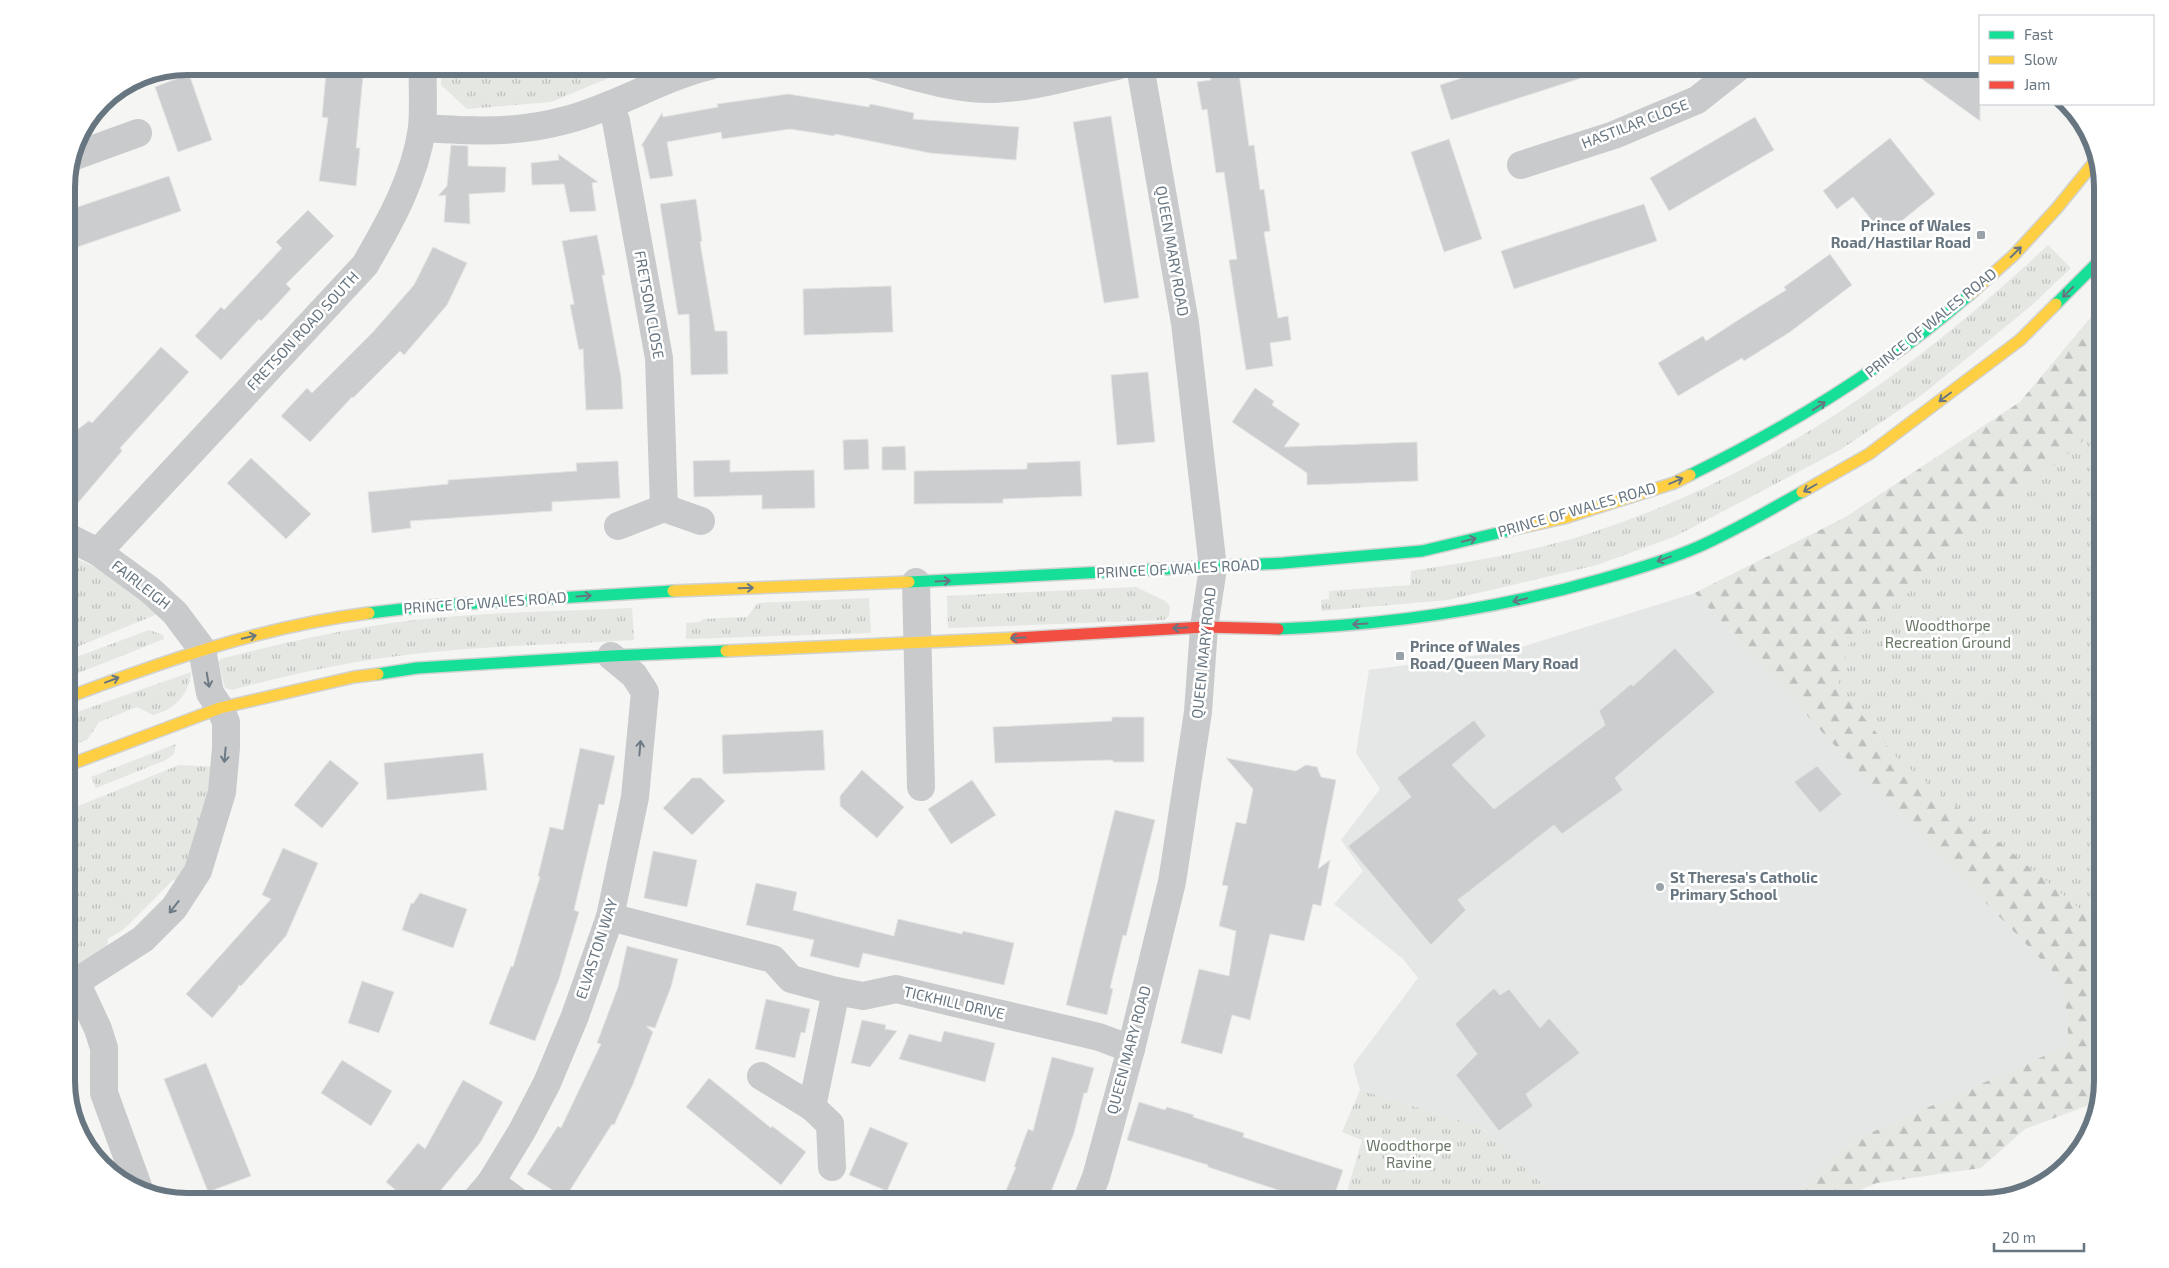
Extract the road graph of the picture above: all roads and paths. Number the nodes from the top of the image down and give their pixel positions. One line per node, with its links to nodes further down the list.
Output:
1 (423, 75): 8 (street, FRETSON ROAD SOUTH)
2 (679, 75): 7 (street)
3 (915, 75): 4 (street)
4 (1078, 75)
5 (1142, 75): 19 (street, QUEEN MARY ROAD)
6 (1729, 75): 11 (street, HASTILAR CLOSE)
7 (609, 105): 8 (street); 14 (street, FRETSON CLOSE)
8 (422, 128): 18 (street, FRETSON ROAD SOUTH)
9 (138, 133): 10 (street)
10 (80, 154)
11 (1521, 165)
12 (2092, 165): 19 (highway, PRINCE OF WALES ROAD, one-way to 12)
13 (2094, 266): 21 (highway, one-way to 21)
14 (664, 508): 15 (street); 16 (street)
15 (701, 521)
16 (618, 526)
17 (75, 540): 18 (street, FAIRLEIGH)
18 (98, 552): 23 (street, FAIRLEIGH)
19 (1213, 568): 20 (highway, PRINCE OF WALES ROAD, one-way to 19); 21 (street, QUEEN MARY ROAD)
20 (916, 582): 22 (street); 23 (highway, PRINCE OF WALES ROAD, one-way to 20)
21 (1204, 627): 22 (highway, one-way to 22); 33 (street, QUEEN MARY ROAD)
22 (917, 644): 24 (highway); 28 (street)
23 (202, 649): 25 (highway, PRINCE OF WALES ROAD, one-way to 23); 26 (street, one-way to 26)
24 (611, 656): 26 (highway); 29 (street, ELVASTON WAY, one-way to 24)
25 (75, 694)
26 (220, 708): 27 (highway); 30 (street, one-way to 30)
27 (75, 763)
28 (921, 787)
29 (610, 917): 32 (street, TICKHILL DRIVE); 38 (street, ELVASTON WAY)
30 (75, 980)
31 (75, 989): 37 (street)
32 (836, 991): 33 (street, TICKHILL DRIVE); 35 (street)
33 (1131, 1049): 39 (street, QUEEN MARY ROAD)
34 (761, 1076): 35 (street)
35 (812, 1107): 36 (street)
36 (832, 1167)
37 (136, 1180)
38 (483, 1192)
39 (1090, 1193)

